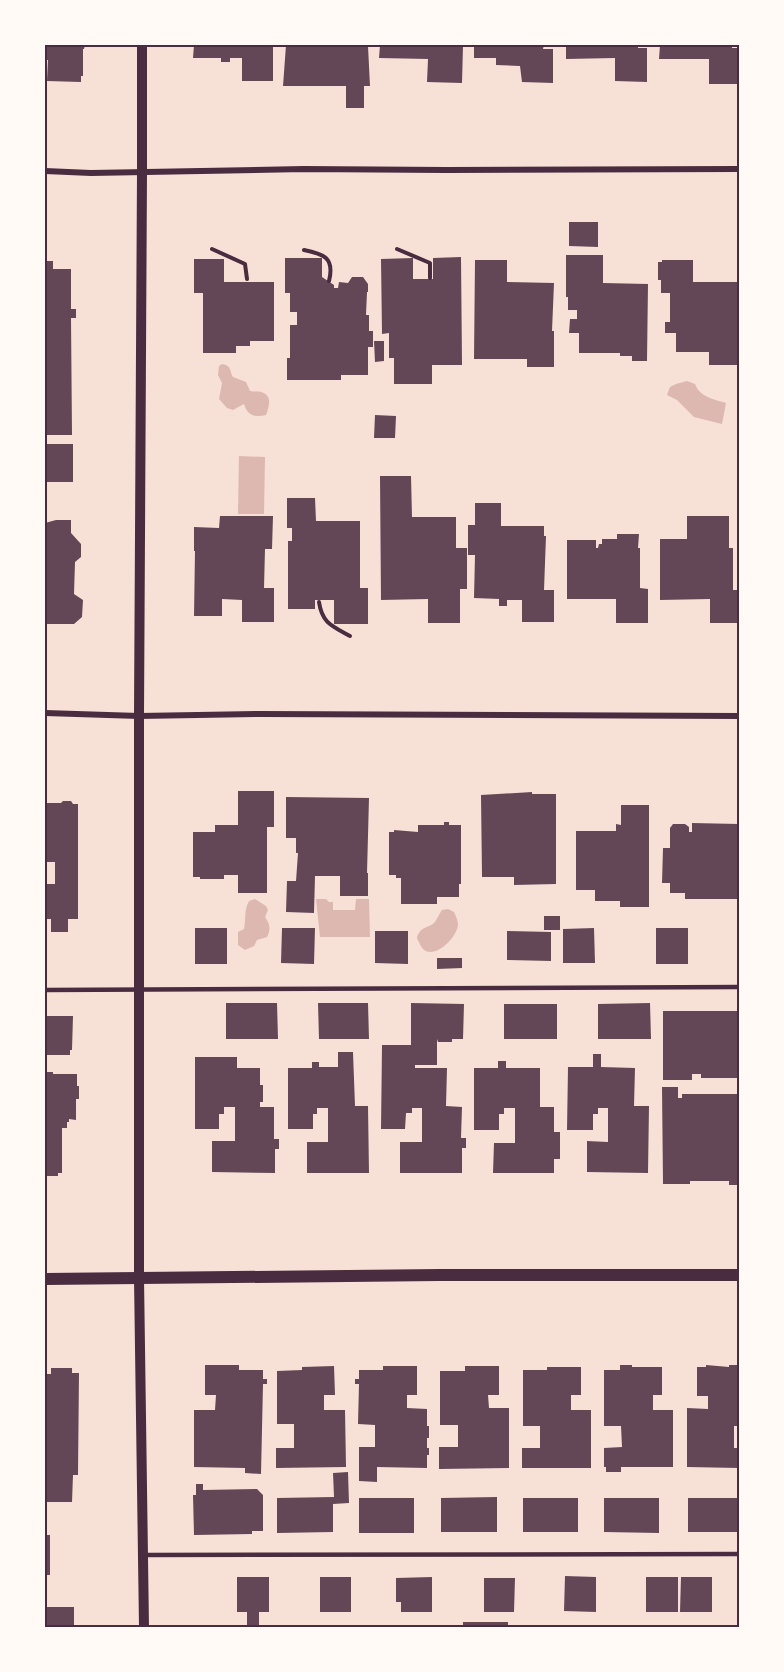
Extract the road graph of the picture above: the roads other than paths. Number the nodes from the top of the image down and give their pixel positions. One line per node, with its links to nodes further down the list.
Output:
1 (142, 45): 4 (street)
2 (739, 169): 4 (street)
3 (45, 171): 4 (street)
4 (142, 172): 6 (street)
5 (45, 713): 6 (street)
6 (139, 716): 7 (street); 9 (street)
7 (739, 716)
8 (739, 987): 9 (lane)
9 (139, 989): 10 (lane); 13 (street)
10 (45, 990)
11 (739, 1275): 13 (main road)
12 (45, 1278): 13 (main road)
13 (139, 1278): 14 (street)
14 (144, 1554): 15 (lane); 16 (street)
15 (739, 1554)
16 (144, 1627)

